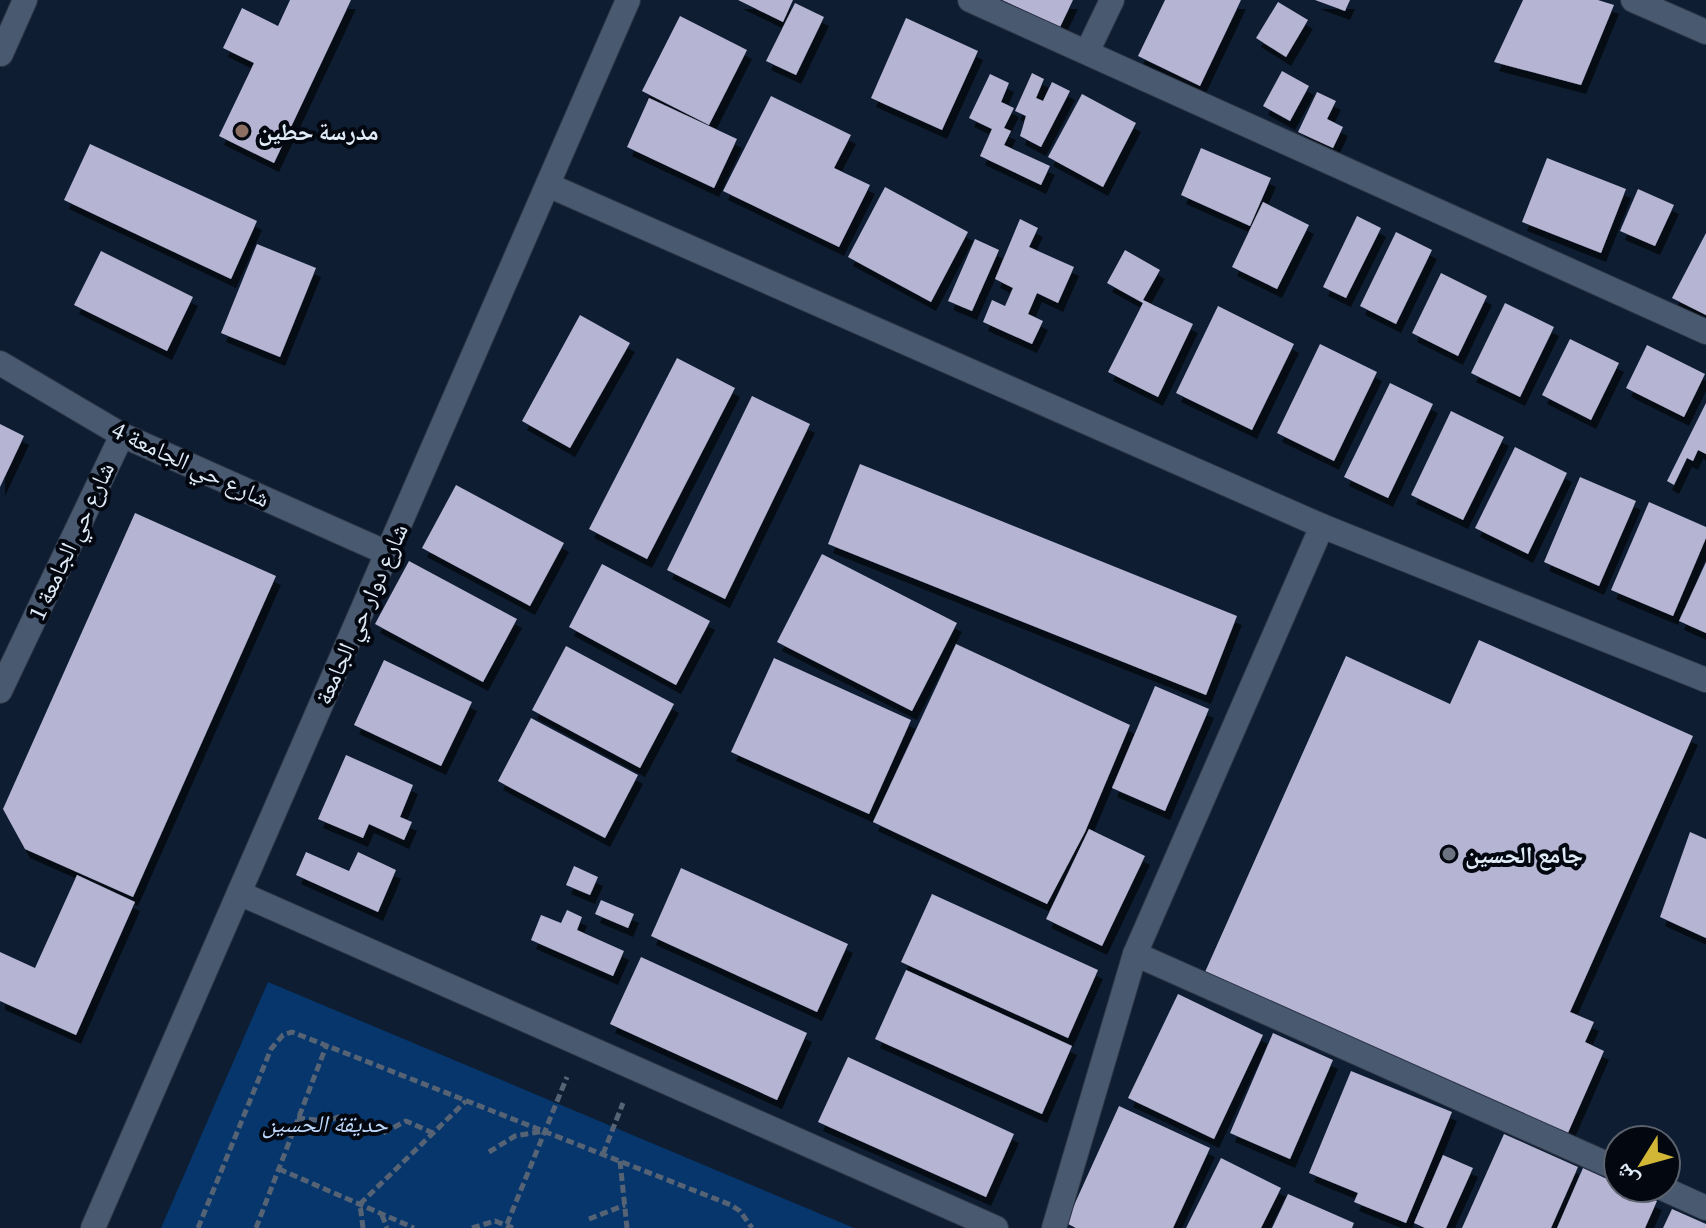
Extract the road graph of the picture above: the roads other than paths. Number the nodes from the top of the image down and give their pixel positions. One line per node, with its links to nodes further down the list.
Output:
1 (25, 0): 8 (street)
2 (628, 0): 9 (street, شارع دوار حي الجامعة)
3 (970, 0): 7 (street)
4 (1112, 0): 7 (street)
5 (1633, 0): 6 (street)
6 (1706, 32)
7 (1087, 52): 10 (street)
8 (0, 54)
9 (548, 185): 13 (street); 14 (street, شارع دوار حي الجامعة)
10 (1706, 332)
11 (0, 363): 12 (street, شارع حي الجامعة 4)
12 (122, 435): 14 (street, شارع حي الجامعة 4); 16 (street, شارع حي الجامعة 1)
13 (1322, 526): 15 (street); 18 (street)
14 (387, 553): 17 (street, شارع دوار حي الجامعة)
15 (1706, 680)
16 (0, 691)
17 (239, 893): 22 (street, شارع دوار حي الجامعة); 23 (street)
18 (1135, 954): 19 (street); 24 (street)
19 (1602, 1162)
20 (1682, 1197): 21 (street)
21 (1706, 1208)
22 (93, 1228)
23 (996, 1228)
24 (1054, 1228)

